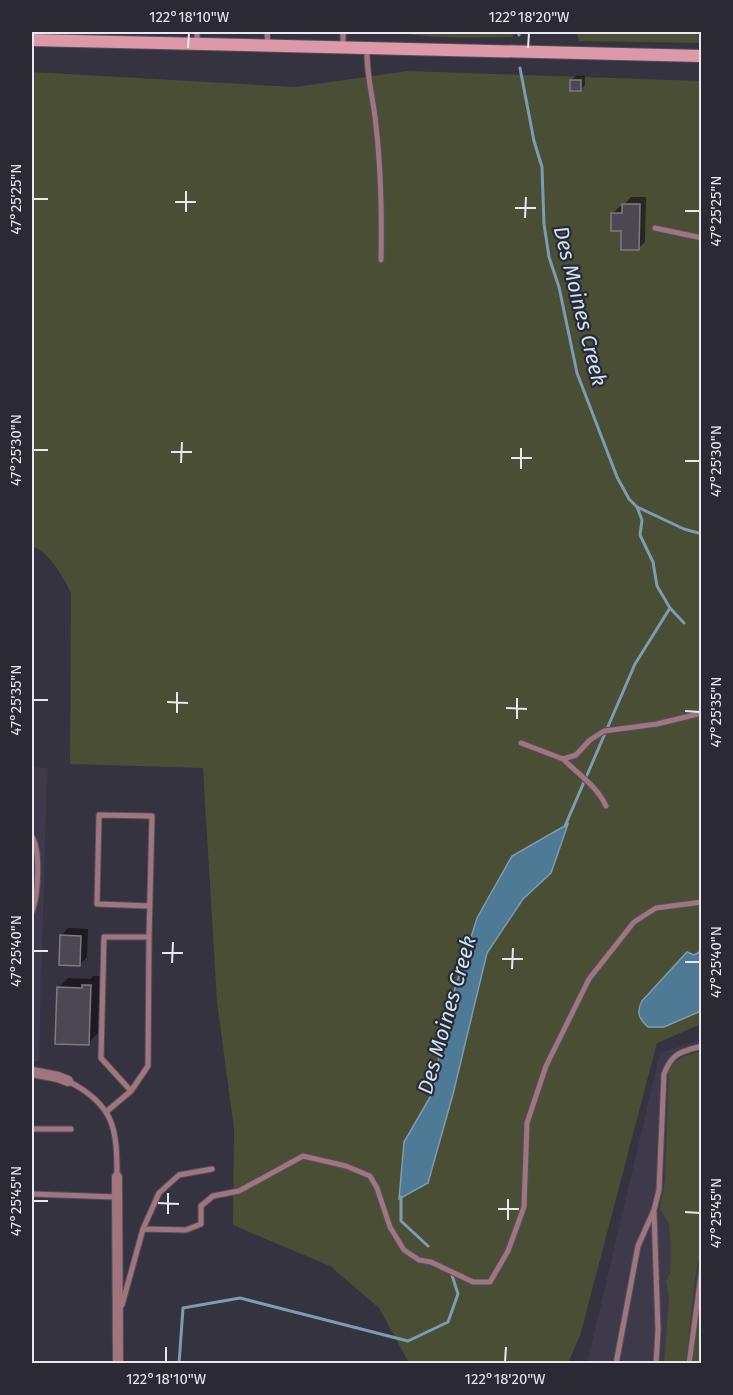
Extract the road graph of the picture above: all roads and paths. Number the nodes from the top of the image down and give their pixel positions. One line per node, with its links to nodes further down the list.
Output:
1 (267, 32): 6 (lane)
2 (343, 32): 7 (lane)
3 (73, 36): 4 (main road); 5 (main road)
4 (197, 38): 6 (main road)
5 (32, 40)
6 (268, 46): 7 (main road)
7 (343, 48): 8 (main road)
8 (367, 48): 9 (main road); 12 (lane)
9 (702, 56)
10 (655, 228): 11 (lane)
11 (702, 238)
12 (381, 260)
13 (702, 712): 15 (lane)
14 (521, 743): 15 (lane)
15 (563, 759): 16 (lane)
16 (606, 806)
17 (32, 837): 21 (lane)
18 (702, 896): 19 (lane)
19 (700, 902): 35 (lane)
20 (150, 906): 20 (lane); 22 (lane)
21 (32, 911)
22 (149, 938): 26 (lane); 26 (lane)
23 (702, 1046): 34 (lane)
24 (32, 1072): 25 (street)
25 (68, 1081): 27 (lane)
26 (132, 1091): 27 (lane)
27 (106, 1112): 31 (lane)
28 (32, 1129): 29 (lane)
29 (71, 1129)
30 (212, 1169): 35 (lane)
31 (117, 1177): 33 (street)
32 (32, 1194): 33 (lane)
33 (116, 1197): 37 (street)
34 (654, 1210): 39 (lane); 40 (lane)
35 (143, 1229): 37 (lane)
36 (702, 1268): 41 (lane)
37 (117, 1324): 38 (street)
38 (118, 1364)
39 (616, 1364)
40 (656, 1364)
41 (689, 1364)

